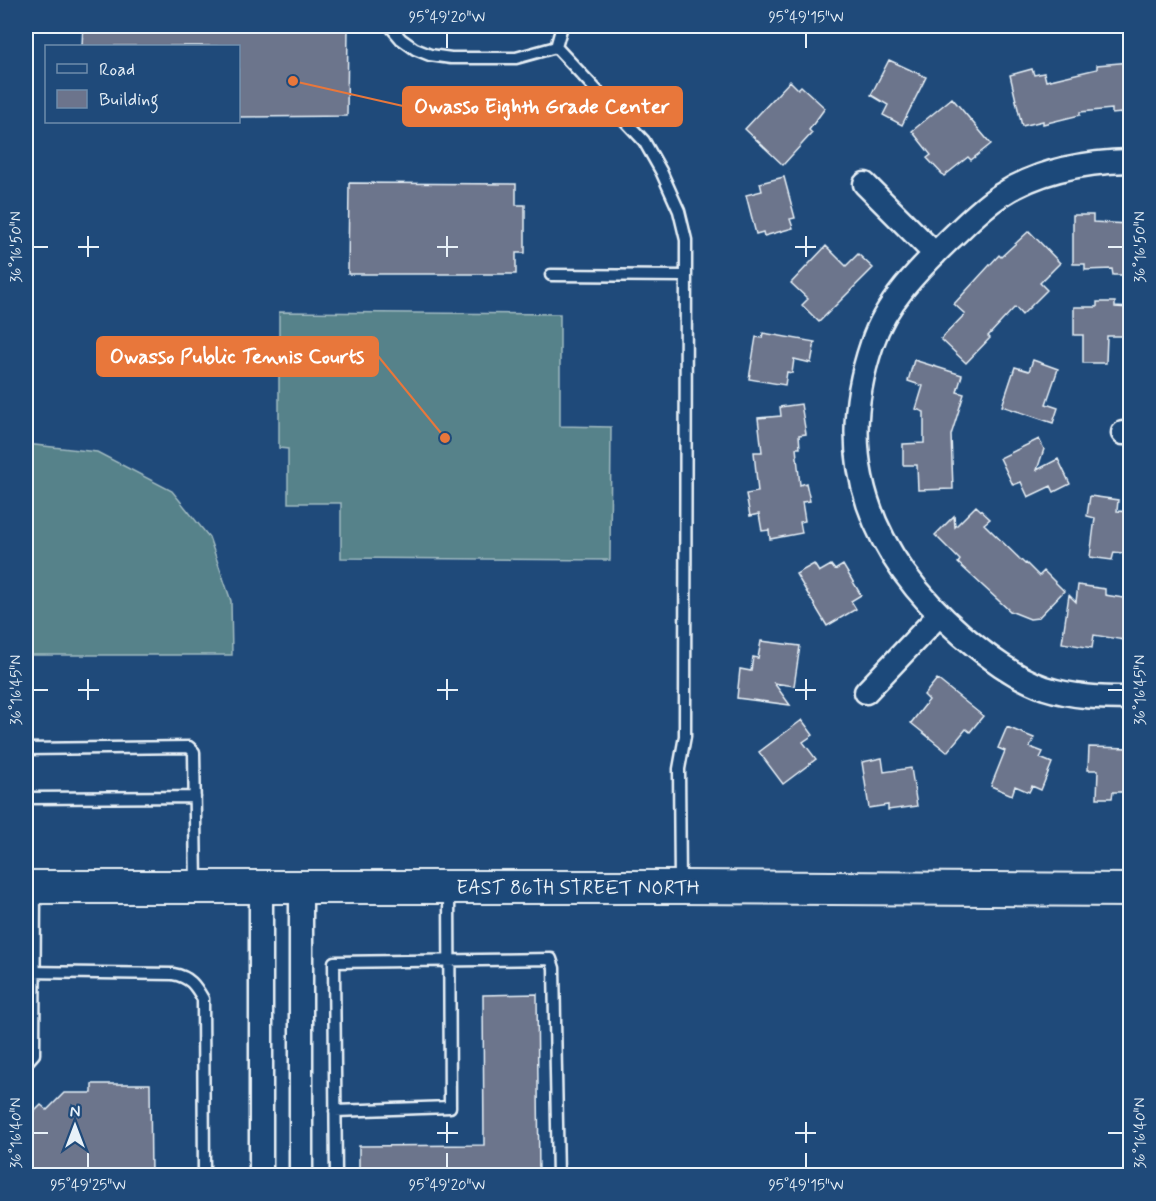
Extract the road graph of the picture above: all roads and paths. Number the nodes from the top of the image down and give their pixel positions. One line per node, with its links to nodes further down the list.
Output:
1 (390, 26): 3 (lane)
2 (562, 26): 3 (lane)
3 (556, 47): 8 (lane)
4 (1131, 161): 6 (street)
5 (865, 184): 6 (street)
6 (935, 254): 9 (street)
7 (551, 274): 8 (lane)
8 (686, 276): 20 (lane)
9 (939, 615): 10 (street); 11 (street)
10 (866, 692)
11 (1131, 698)
12 (26, 750): 13 (lane)
13 (195, 797): 14 (lane); 16 (lane)
14 (26, 798)
15 (30, 887): 16 (main road, EAST 86TH STREET NORTH); 23 (lane)
16 (196, 887): 17 (main road, EAST 86TH STREET NORTH)
17 (261, 887): 18 (main road, EAST 86TH STREET NORTH); 27 (street)
18 (301, 887): 19 (main road, EAST 86TH STREET NORTH); 28 (street)
19 (449, 887): 20 (main road, EAST 86TH STREET NORTH); 22 (lane)
20 (680, 887): 21 (main road, EAST 86TH STREET NORTH)
21 (1131, 890)
22 (451, 959): 25 (lane); 25 (lane); 30 (lane)
23 (31, 972): 24 (lane); 26 (lane)
24 (26, 1063)
25 (335, 1111): 29 (lane)
26 (204, 1176)
27 (261, 1176)
28 (301, 1176)
29 (336, 1176)
30 (558, 1176)

